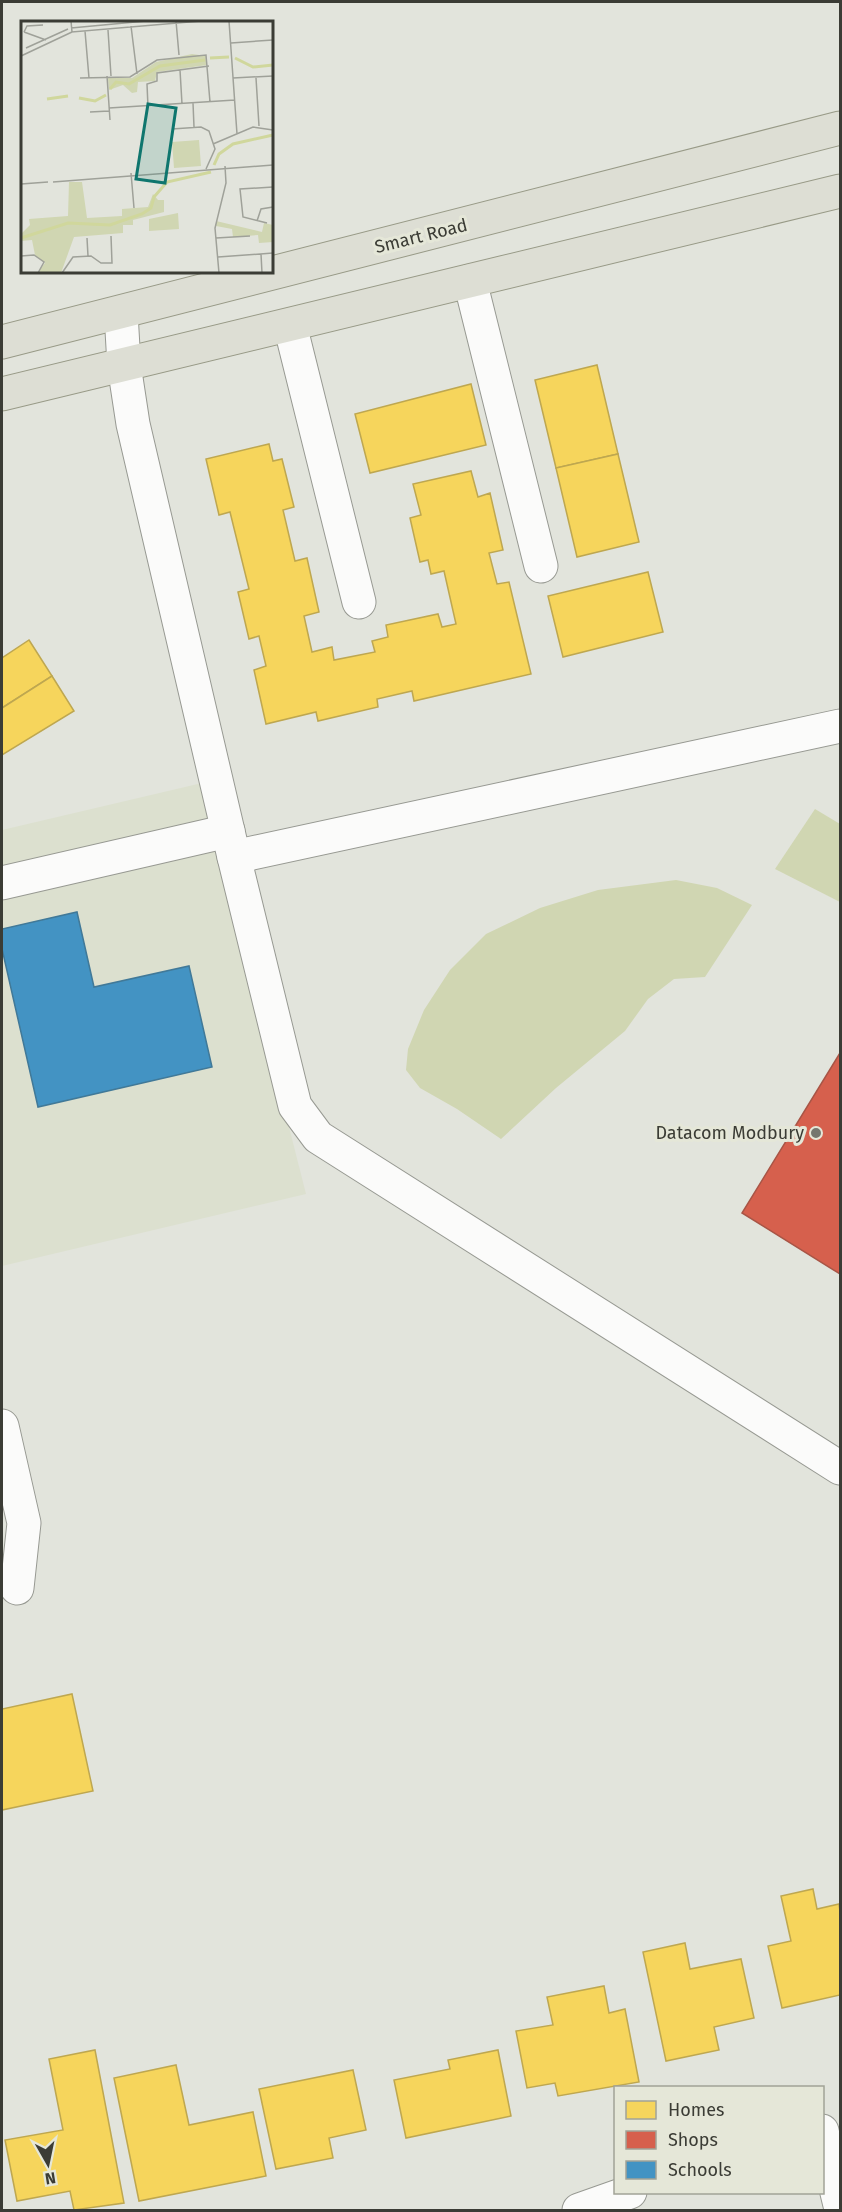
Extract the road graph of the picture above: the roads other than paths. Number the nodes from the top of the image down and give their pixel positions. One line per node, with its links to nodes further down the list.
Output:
1 (840, 128): 4 (main road, Smart Road)
2 (840, 190): 3 (main road)
3 (470, 281): 5 (main road); 9 (street)
4 (121, 313): 6 (main road, Smart Road); 7 (street)
5 (290, 325): 7 (main road); 10 (street)
6 (2, 342)
7 (124, 365): 8 (main road); 12 (street)
8 (2, 394)
9 (541, 566)
10 (359, 602)
11 (840, 726): 12 (street)
12 (231, 844): 13 (street); 15 (street)
13 (2, 883)
14 (2, 1426): 16 (street)
15 (840, 1467)
16 (20, 1587)
17 (840, 2116): 18 (street)
18 (824, 2122)
19 (824, 2139): 21 (street)
20 (627, 2194): 22 (street)
21 (840, 2205)
22 (579, 2211)

